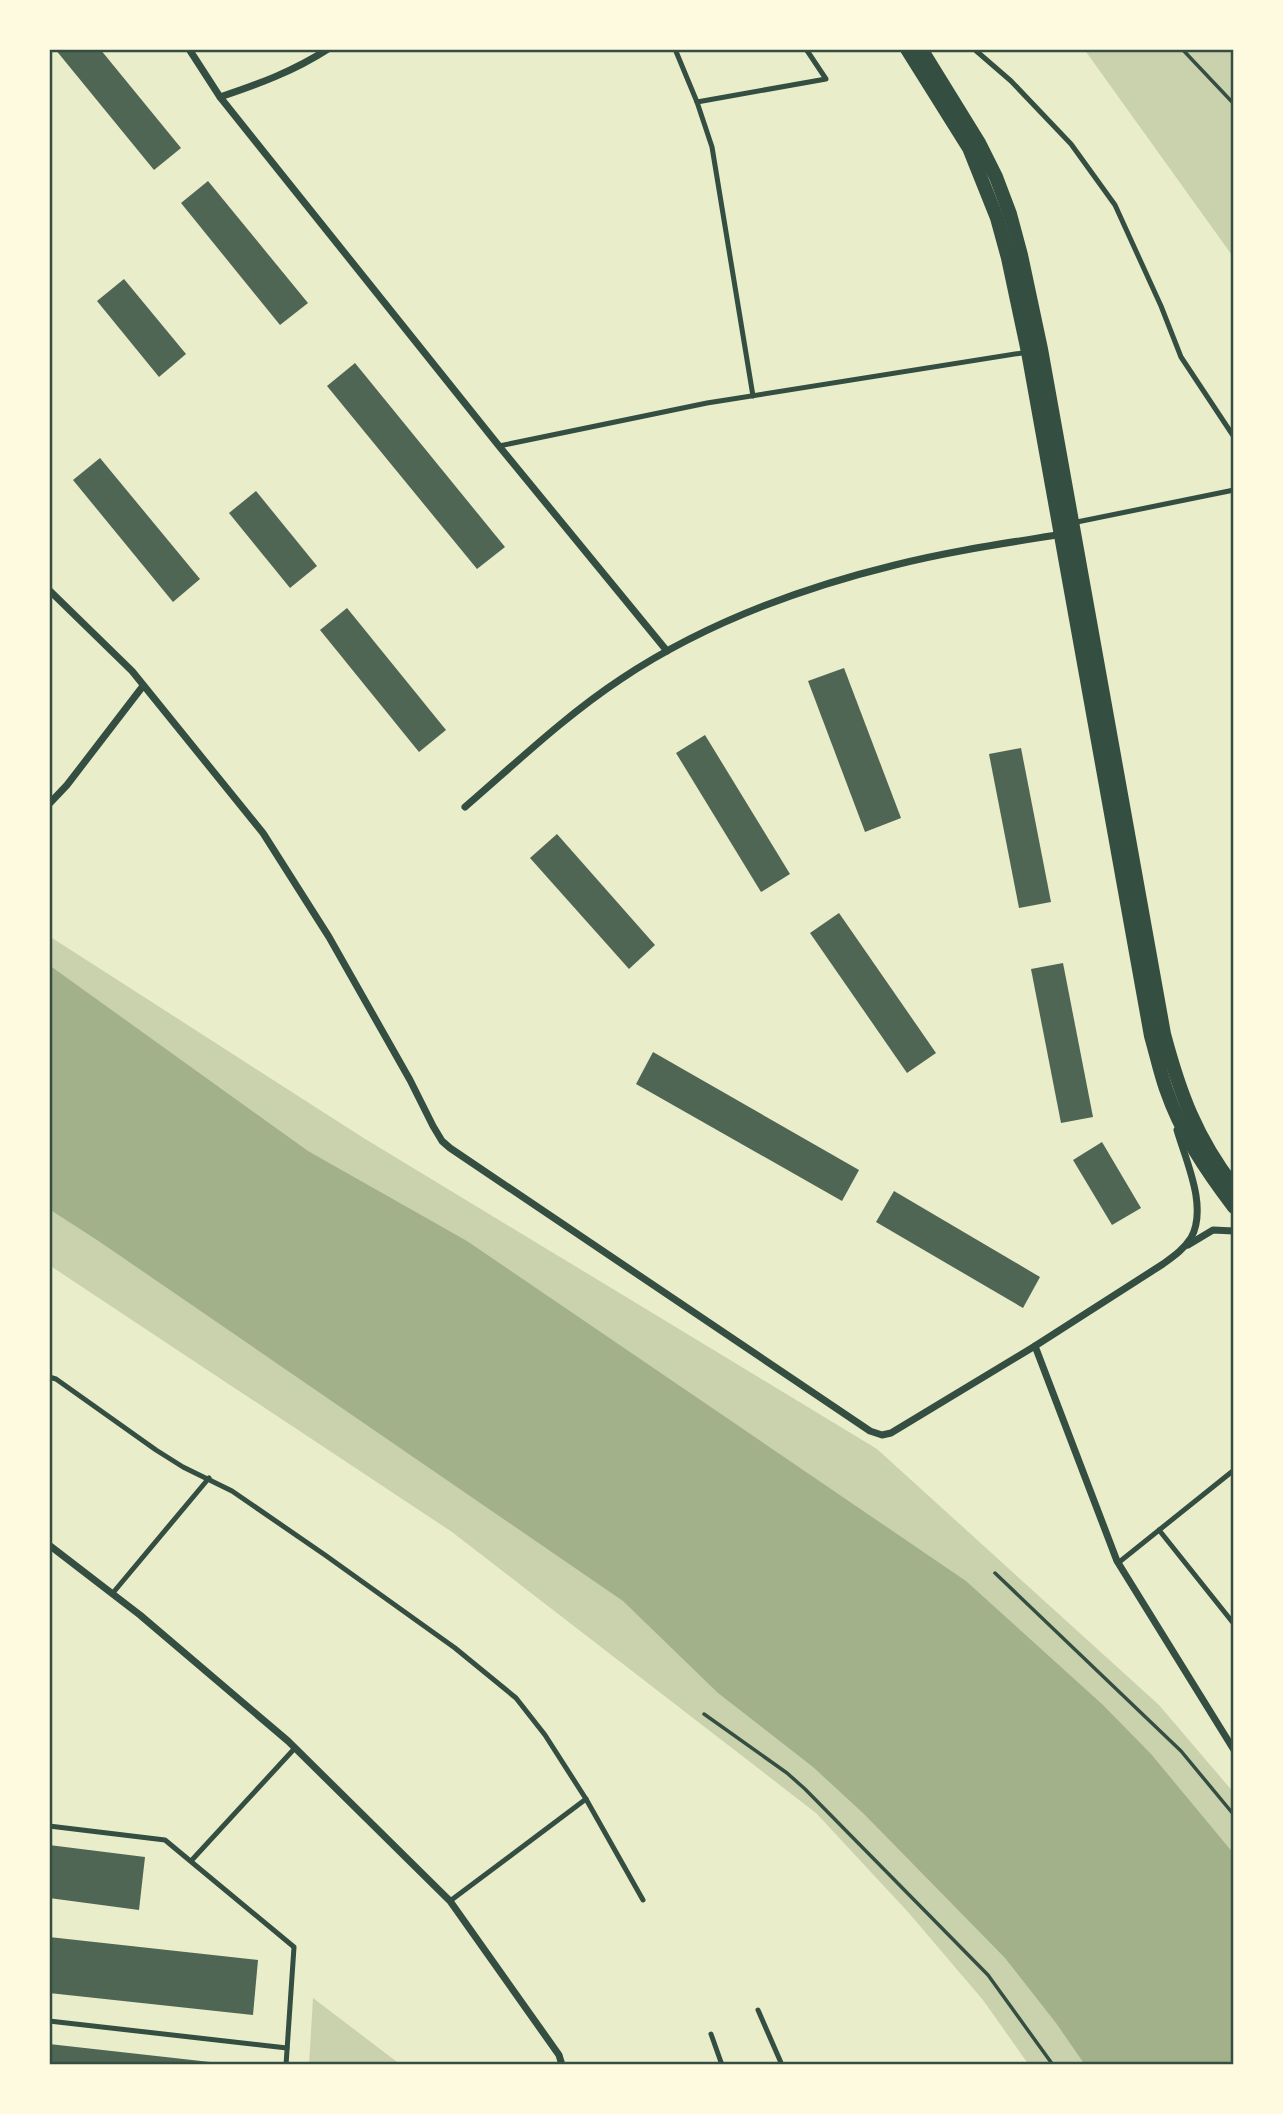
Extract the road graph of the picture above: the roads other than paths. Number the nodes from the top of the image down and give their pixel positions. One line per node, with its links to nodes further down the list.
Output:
1 (189, 49): 8 (street)
2 (328, 49): 8 (street)
3 (675, 49): 9 (lane)
4 (806, 49): 9 (lane)
5 (907, 49): 10 (main road)
6 (921, 49): 10 (main road)
7 (974, 49): 12 (lane)
8 (220, 97): 13 (street)
9 (697, 102): 11 (lane)
10 (1034, 351): 11 (lane); 15 (main road)
11 (753, 396): 13 (lane)
12 (1234, 437)
13 (499, 446): 17 (street)
14 (1234, 490): 15 (lane)
15 (1066, 529): 17 (street); 21 (main road); 22 (main road)
16 (49, 590): 18 (street)
17 (667, 651): 20 (street)
18 (143, 686): 19 (street); 26 (street)
19 (49, 804)
20 (465, 807)
21 (1166, 1089): 23 (main road); 25 (street)
22 (1234, 1187)
23 (1234, 1207)
24 (1234, 1231): 25 (street)
25 (1182, 1250): 26 (street)
26 (1035, 1346): 32 (street)
27 (49, 1377): 29 (lane)
28 (1234, 1470): 30 (lane)
29 (209, 1478): 33 (lane); 37 (lane)
30 (1159, 1530): 32 (lane); 34 (lane)
31 (49, 1545): 33 (street)
32 (1118, 1563): 36 (street)
33 (112, 1594): 35 (street)
34 (1234, 1623)
35 (295, 1748): 39 (lane); 41 (street)
36 (1234, 1750)
37 (586, 1799): 40 (lane); 41 (lane)
38 (49, 1826): 39 (lane)
39 (191, 1861): 45 (lane)
40 (643, 1900)
41 (450, 1901): 47 (street)
42 (758, 2010): 49 (lane)
43 (49, 2021): 45 (lane)
44 (711, 2034): 48 (lane)
45 (287, 2048): 46 (lane)
46 (286, 2065)
47 (562, 2065)
48 (722, 2065)
49 (782, 2065)

